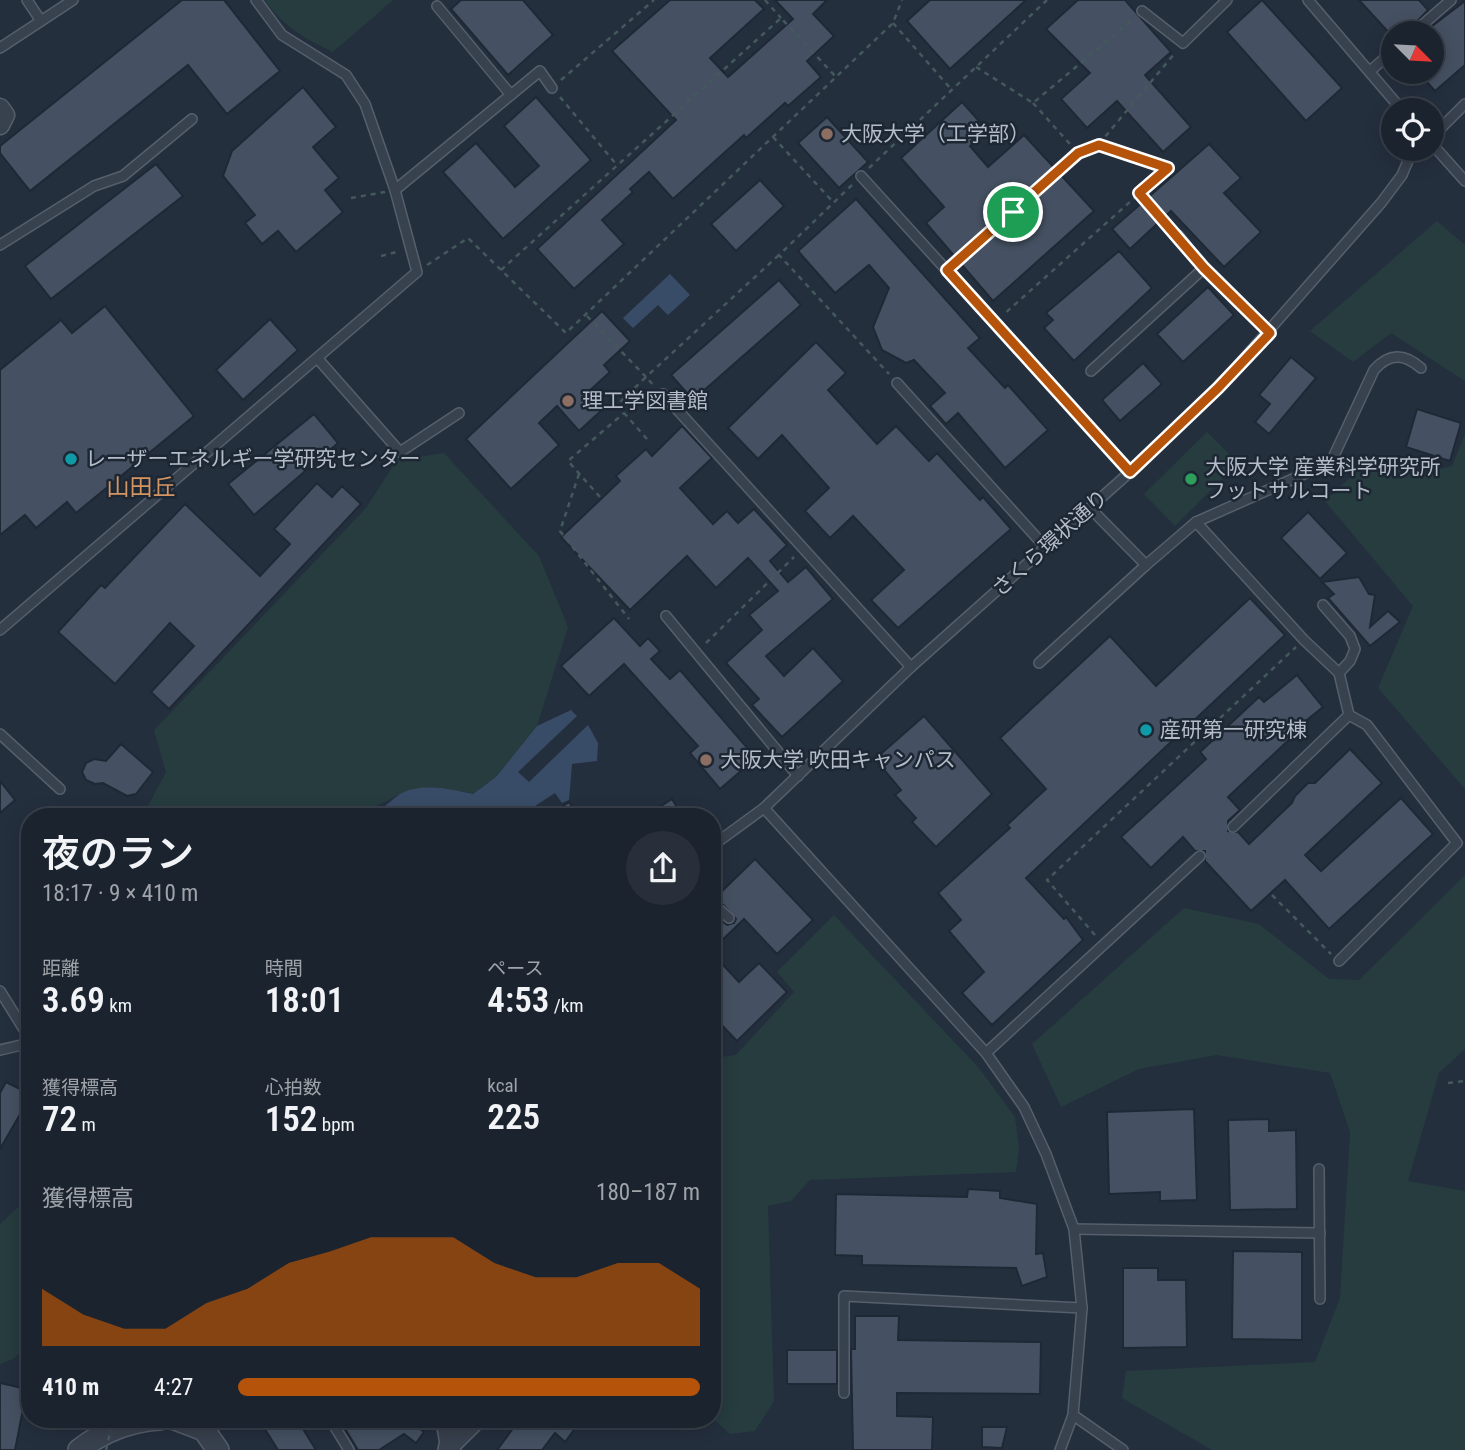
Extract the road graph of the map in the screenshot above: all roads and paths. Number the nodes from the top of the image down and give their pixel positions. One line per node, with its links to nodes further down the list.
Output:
1 (27, 0): 13 (lane)
2 (73, 0): 13 (lane)
3 (256, 0): 40 (lane)
4 (654, 0): 22 (path)
5 (765, 0): 12 (path)
6 (902, 0): 15 (path)
7 (1227, 0): 16 (lane)
8 (1308, 0): 20 (lane)
9 (1451, 0): 14 (lane)
10 (438, 6): 24 (lane)
11 (1142, 11): 16 (lane); 26 (path)
12 (782, 18): 21 (path); 37 (path)
13 (41, 21): 17 (lane)
14 (1427, 21)
15 (893, 23): 21 (path); 23 (path)
16 (1182, 43): 33 (path)
17 (0, 48)
18 (1381, 61): 20 (lane)
19 (976, 67): 26 (path)
20 (1370, 71): 25 (lane)
21 (836, 77): 32 (path)
22 (552, 88): 24 (lane); 37 (path)
23 (951, 90)
24 (511, 95): 40 (lane)
25 (1392, 98)
26 (1033, 103): 34 (path)
27 (1465, 104): 31 (lane)
28 (0, 108): 30 (street)
29 (192, 119): 45 (lane)
30 (0, 125)
31 (1444, 125)
32 (773, 137): 43 (path); 53 (path)
33 (1099, 145): 34 (path); 41 (path)
34 (1078, 153): 51 (path)
35 (1444, 156): 39 (lane)
36 (1408, 161): 55 (lane, さくら環状通り)
37 (617, 165): 50 (path)
38 (861, 176): 51 (lane)
39 (1463, 176)
40 (395, 190): 42 (path); 46 (lane)
41 (1139, 193): 44 (path); 54 (path)
42 (352, 198)
43 (834, 203)
44 (1178, 234): 49 (lane)
45 (0, 245)
46 (411, 248): 48 (path); 52 (lane)
47 (779, 255): 59 (path)
48 (381, 256)
49 (1204, 268): 55 (lane); 58 (lane)
50 (501, 270): 52 (path); 53 (path)
51 (947, 270): 54 (lane)
52 (417, 272): 56 (lane)
53 (586, 315): 59 (path)
54 (995, 322): 66 (lane)
55 (1270, 333): 66 (lane, さくら環状通り)
56 (318, 359): 62 (lane); 76 (lane)
57 (1421, 368): 69 (lane)
58 (1091, 371)
59 (646, 377): 63 (path)
60 (897, 383): 71 (lane)
61 (663, 394): 70 (lane)
62 (459, 413)
63 (624, 413): 64 (path); 65 (path)
64 (647, 439)
65 (568, 461): 67 (path); 67 (path)
66 (1130, 472): 68 (lane, さくら環状通り)
67 (579, 474): 75 (path)
68 (1090, 508): 71 (lane, さくら環状通り); 72 (lane)
69 (1196, 522): 72 (lane); 77 (lane)
70 (803, 548): 78 (path); 80 (lane)
71 (1046, 548): 80 (lane, さくら環状通り)
72 (1146, 565): 79 (lane)
73 (1323, 605): 81 (lane)
74 (666, 616): 78 (lane)
75 (629, 619)
76 (0, 630)
77 (1304, 640): 81 (lane); 93 (path)
78 (697, 652): 84 (lane)
79 (1039, 663)
80 (911, 667): 84 (lane, さくら環状通り)
81 (1339, 673): 82 (lane)
82 (1349, 715): 87 (lane); 94 (lane)
83 (0, 734): 85 (lane)
84 (798, 776): 86 (lane, さくら環状通り)
85 (60, 789)
86 (764, 808): 88 (lane, さくら環状通り); 99 (lane)
87 (1233, 827)
88 (721, 839)
89 (1200, 856): 93 (lane)
90 (1272, 895): 94 (path)
91 (721, 911): 92 (lane)
92 (729, 918)
93 (1103, 944): 99 (lane)
94 (1339, 961)
95 (0, 991): 96 (lane)
96 (21, 1026)
97 (21, 1044): 98 (lane)
98 (0, 1050)
99 (986, 1054): 103 (lane)
100 (1465, 1081): 101 (path)
101 (1448, 1083)
102 (1319, 1169): 104 (lane)
103 (1074, 1229): 104 (lane); 106 (lane)
104 (1320, 1233): 105 (lane)
105 (1320, 1299)
106 (1082, 1308): 107 (lane); 108 (lane)
107 (844, 1393)
108 (1073, 1415): 120 (lane); 121 (lane)
109 (111, 1428): 117 (path, bridge)
110 (122, 1428): 116 (street)
111 (199, 1428): 118 (street)
112 (336, 1428): 119 (lane)
113 (447, 1428): 115 (street)
114 (469, 1428): 115 (street)
115 (450, 1448)
116 (79, 1450)
117 (106, 1450)
118 (218, 1450)
119 (349, 1450)
120 (1060, 1450)
121 (1123, 1450)

